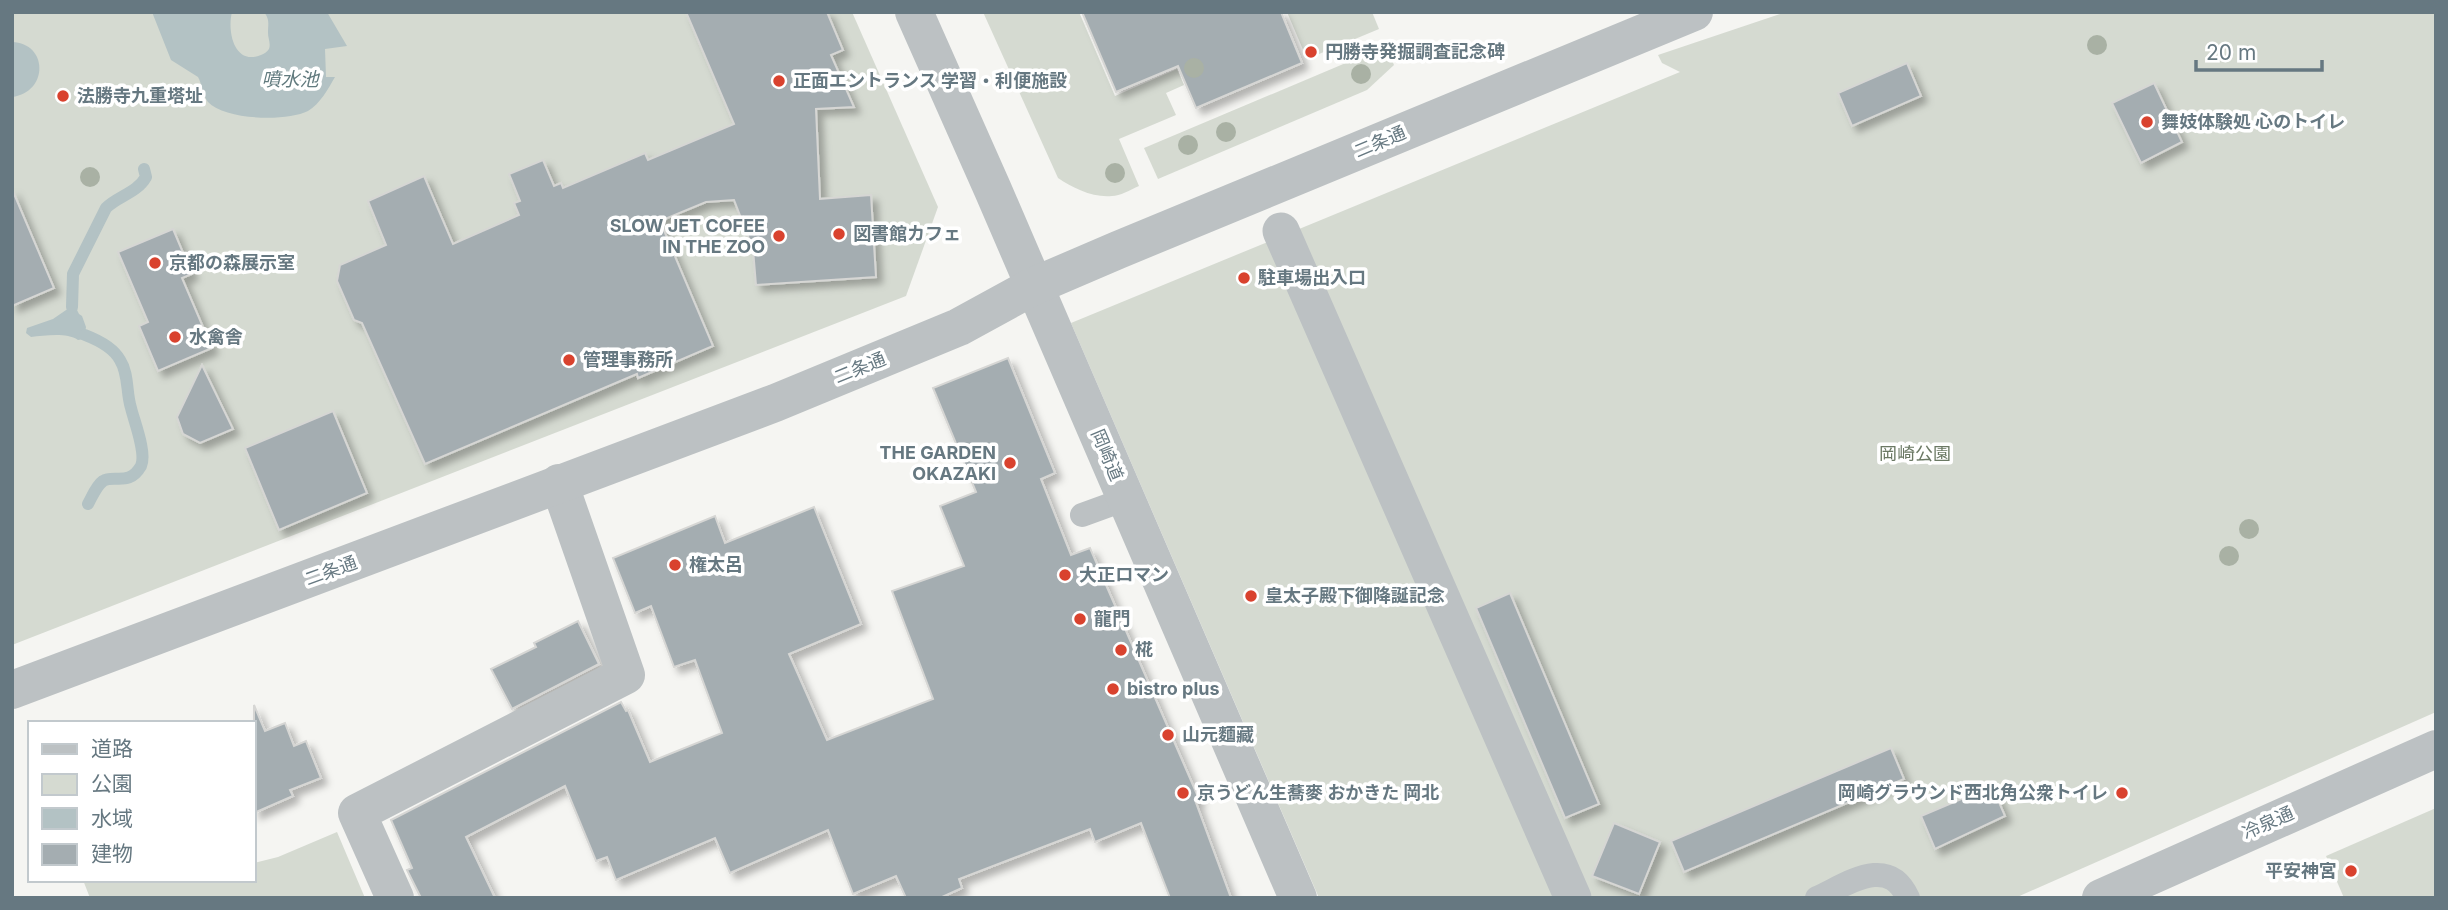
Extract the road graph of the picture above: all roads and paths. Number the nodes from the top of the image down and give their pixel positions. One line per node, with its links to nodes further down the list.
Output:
1 (914, 12): 4 (street, 岡崎道)
2 (1694, 12): 4 (street, 二条通)
3 (1281, 231): 12 (street)
4 (1034, 286): 5 (street, 二条通); 6 (street, 岡崎道)
5 (559, 483): 8 (street, 二条通); 10 (street)
6 (1126, 499): 7 (lane); 11 (street, 岡崎道)
7 (1082, 515)
8 (12, 690)
9 (2436, 749): 15 (street, 冷泉通)
10 (395, 898)
11 (1298, 898)
12 (1573, 898)
13 (1817, 898): 14 (lane)
14 (1909, 898)
15 (2101, 898)

